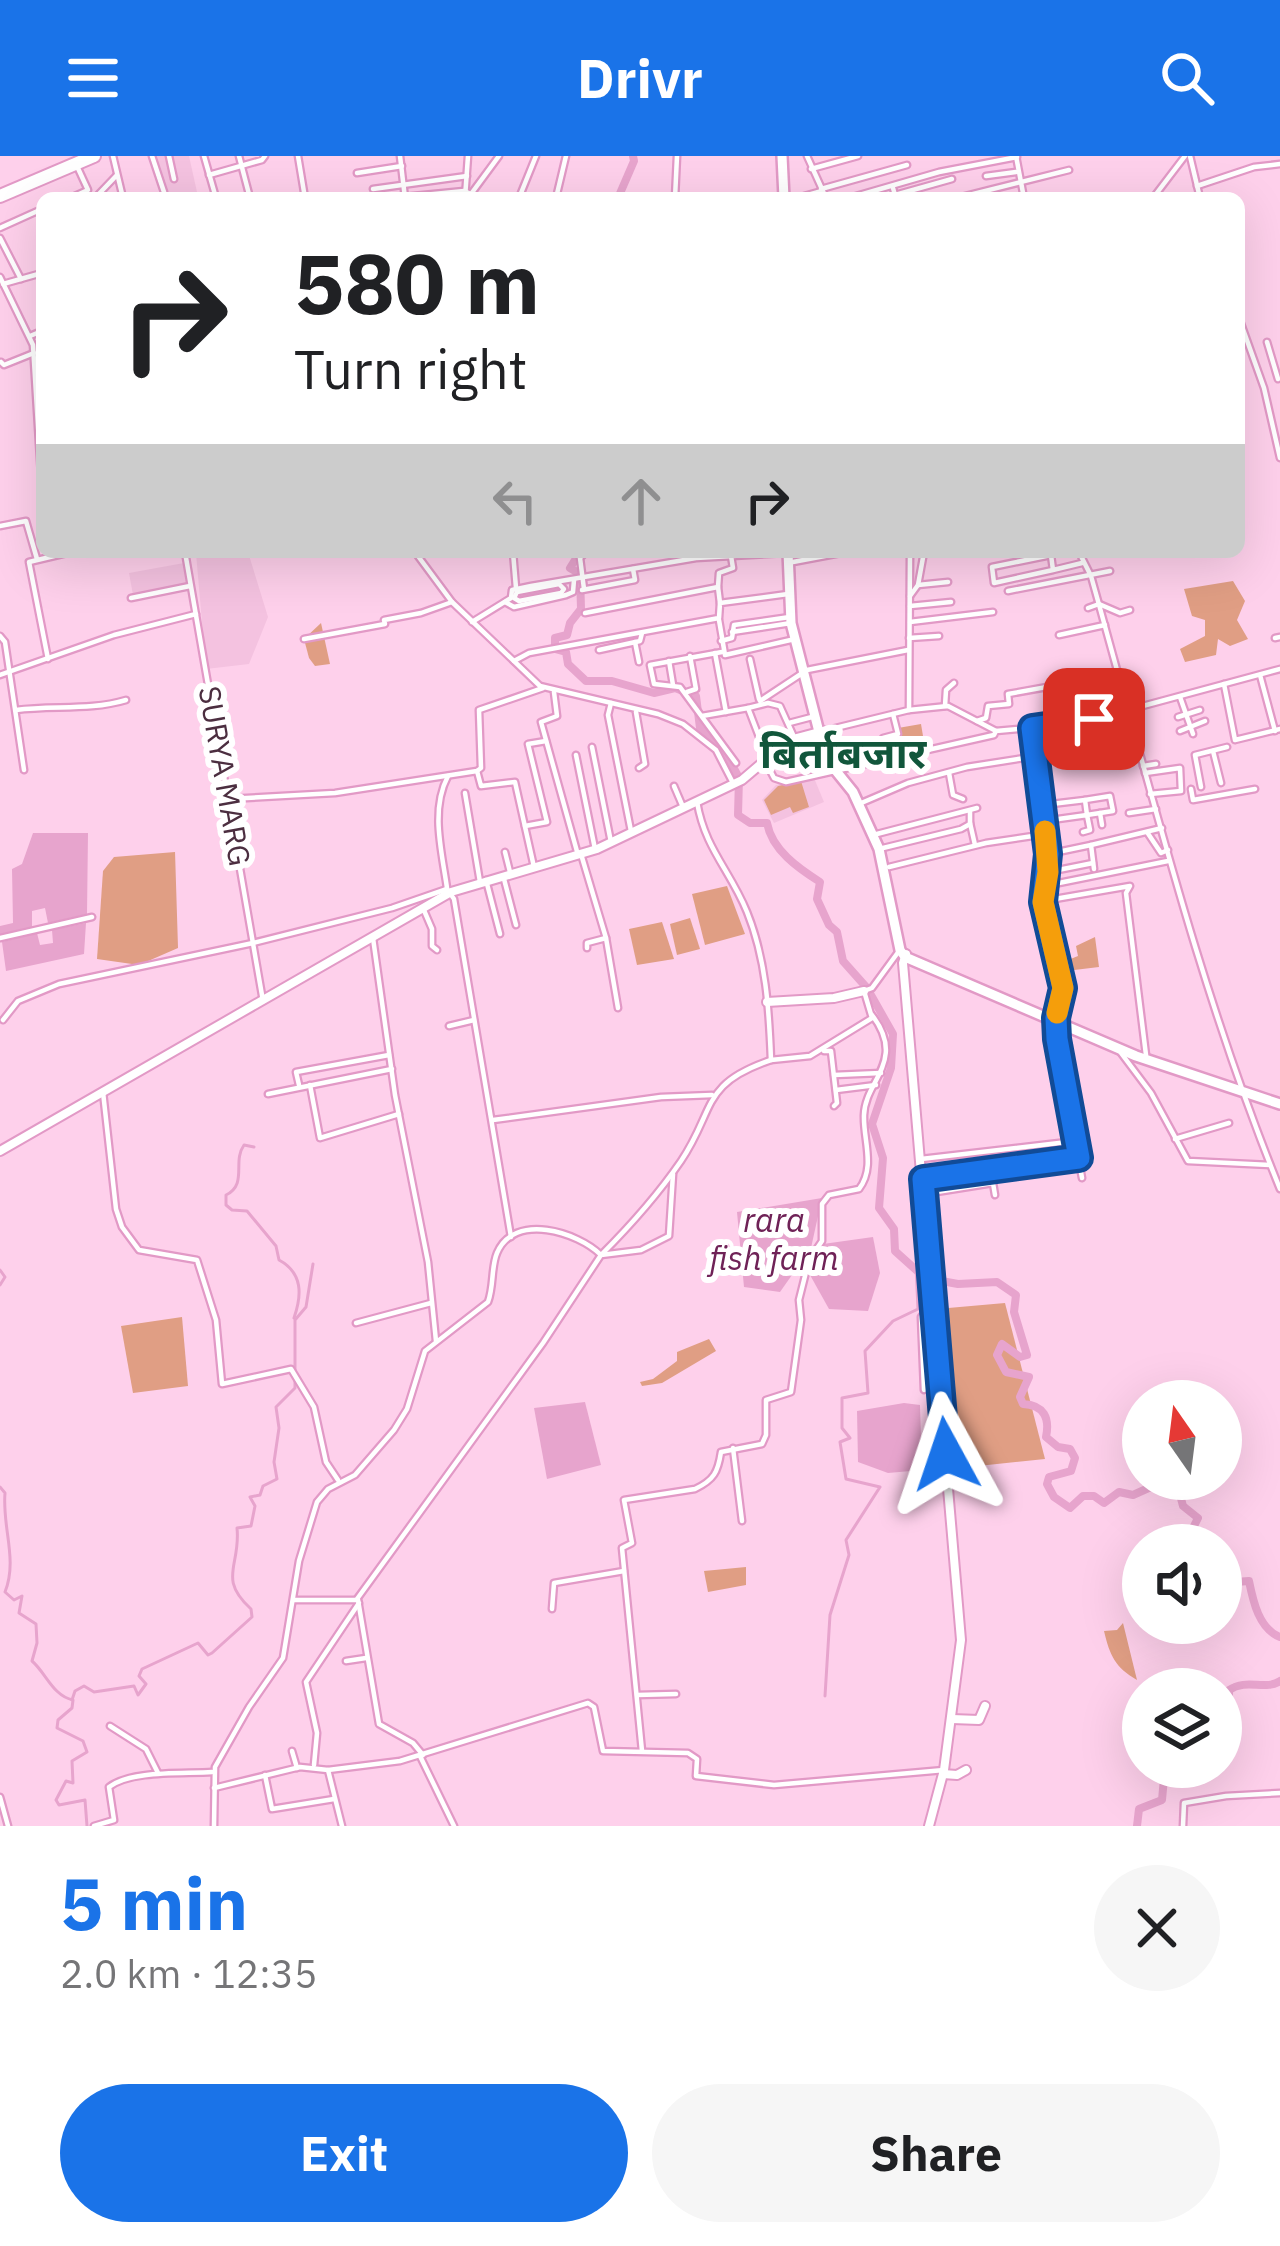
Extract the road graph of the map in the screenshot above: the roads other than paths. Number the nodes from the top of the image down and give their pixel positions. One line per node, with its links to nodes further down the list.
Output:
1 (94, 156): 21 (highway)
2 (112, 156): 30 (street)
3 (152, 156): 44 (street)
4 (169, 156): 35 (street)
5 (204, 156): 31 (street)
6 (238, 156): 24 (street)
7 (265, 156): 24 (street)
8 (298, 156): 47 (street)
9 (400, 156): 25 (street)
10 (468, 156): 32 (street)
11 (499, 156): 50 (street)
12 (536, 156): 51 (street)
13 (566, 156): 52 (street)
14 (677, 156): 53 (street)
15 (780, 156): 54 (main road)
16 (807, 156): 27 (street)
17 (858, 156): 27 (street)
18 (1016, 156): 34 (street); 38 (street)
19 (1188, 156): 39 (street); 61 (street)
20 (1250, 156): 26 (street)
21 (76, 164): 41 (street); 63 (highway)
22 (1280, 164): 26 (street)
23 (908, 165): 55 (street)
24 (242, 166): 31 (street); 46 (street)
25 (402, 166): 29 (street); 37 (street)
26 (1254, 167): 39 (street)
27 (811, 169): 55 (street)
28 (1069, 170): 34 (street)
29 (356, 173)
30 (118, 175): 42 (street); 43 (street)
31 (209, 176): 45 (street)
32 (466, 176): 37 (street); 49 (street)
33 (986, 176): 34 (street)
34 (1020, 176): 59 (street); 60 (street)
35 (174, 179)
36 (952, 179): 58 (street)
37 (405, 184): 40 (street); 48 (street)
38 (892, 186): 56 (street); 57 (street)
39 (1197, 186): 62 (street)
40 (373, 189)
41 (84, 192)
42 (101, 192)
43 (122, 192)
44 (164, 192)
45 (214, 192)
46 (248, 192)
47 (304, 192)
48 (405, 192)
49 (465, 192)
50 (472, 192)
51 (521, 192)
52 (557, 192)
53 (675, 192)
54 (782, 192)
55 (823, 192)
56 (870, 192)
57 (894, 192)
58 (911, 192)
59 (974, 192)
60 (1023, 192)
61 (1158, 192)
62 (1198, 192)
63 (0, 196)
64 (36, 212): 65 (street)
65 (0, 228)
66 (0, 238): 68 (street)
67 (36, 275): 68 (street)
68 (21, 279): 69 (street)
69 (2, 280): 72 (street)
70 (36, 334): 72 (street)
71 (1245, 335): 78 (street)
72 (30, 336): 74 (street)
73 (1267, 342): 76 (street)
74 (34, 353): 75 (street); 77 (street)
75 (1, 362)
76 (1279, 379): 78 (street)
77 (36, 388)
78 (1264, 388): 79 (street)
79 (1280, 458)
80 (0, 526): 81 (street)
81 (36, 553)
82 (46, 558): 95 (street)
83 (186, 558): 106 (street, SURYA MARG)
84 (420, 558): 113 (street)
85 (513, 558): 108 (street)
86 (580, 558): 101 (street)
87 (716, 558): 97 (street)
88 (731, 558): 107 (street)
89 (790, 558): 110 (main road)
90 (910, 558): 111 (street)
91 (923, 558): 105 (street)
92 (1036, 558): 98 (street)
93 (1052, 558): 98 (street)
94 (1081, 558): 96 (street)
95 (38, 560): 143 (street)
96 (1082, 563): 98 (street); 100 (street)
97 (633, 569): 101 (street); 101 (street)
98 (1056, 569): 103 (street)
99 (1110, 572): 100 (street)
100 (1091, 576): 103 (street); 117 (street)
101 (579, 580): 108 (street); 114 (street)
102 (948, 582): 105 (street)
103 (1060, 583): 109 (street)
104 (559, 584): 104 (street)
105 (918, 585): 111 (street)
106 (191, 586): 112 (street); 123 (street, SURYA MARG)
107 (718, 586): 116 (street); 122 (street)
108 (516, 589): 114 (street)
109 (1008, 591)
110 (791, 594): 116 (street); 125 (main road); 149 (main road)
111 (910, 596): 118 (street)
112 (131, 598)
113 (452, 602): 126 (street); 134 (street)
114 (505, 602): 126 (street)
115 (951, 602): 118 (street)
116 (720, 603): 124 (street)
117 (1099, 604): 119 (street); 120 (street); 128 (street)
118 (910, 606): 127 (street)
119 (1088, 608)
120 (1130, 610)
121 (994, 612): 127 (street)
122 (585, 613)
123 (196, 614): 143 (street); 214 (street, SURYA MARG)
124 (719, 618): 129 (street); 136 (street)
125 (790, 620): 135 (main road); 136 (street)
126 (472, 622): 146 (street)
127 (910, 622): 133 (street)
128 (1105, 625): 130 (street); 151 (street)
129 (642, 633): 137 (street); 146 (street)
130 (1059, 635)
131 (0, 636): 150 (street)
132 (939, 636): 133 (street)
133 (909, 638): 139 (street)
134 (304, 639)
135 (795, 639): 140 (street); 149 (main road)
136 (721, 641): 140 (street)
137 (632, 643): 138 (street); 141 (street); 147 (street)
138 (599, 650)
139 (908, 650): 149 (street); 169 (street)
140 (718, 652): 142 (street); 172 (street)
141 (630, 653)
142 (690, 656): 145 (street); 159 (street)
143 (48, 659): 150 (street)
144 (750, 659): 164 (street)
145 (668, 660): 156 (street); 156 (street)
146 (514, 661): 157 (street)
147 (638, 662)
148 (1280, 669): 153 (street)
149 (806, 671): 164 (street); 175 (main road)
150 (9, 674): 152 (street); 168 (street)
151 (1119, 674): 171 (street); 178 (street)
152 (0, 675)
153 (1260, 675): 155 (street); 184 (street)
154 (954, 683): 165 (street)
155 (1224, 684): 160 (street); 184 (street)
156 (673, 686): 159 (street)
157 (543, 688): 158 (street); 203 (street)
158 (554, 692): 163 (street); 190 (street)
159 (685, 692): 176 (street)
160 (1180, 697): 171 (street); 173 (street)
161 (1071, 698): 181 (street)
162 (126, 700): 168 (street)
163 (611, 703): 167 (street); 230 (street)
164 (760, 703): 166 (street); 180 (street)
165 (945, 706): 169 (street); 178 (street)
166 (748, 708): 172 (street); 196 (street)
167 (636, 709): 199 (street); 206 (street)
168 (16, 710): 200 (street)
169 (909, 710): 174 (street)
170 (1200, 710): 173 (street)
171 (1128, 711): 181 (street); 202 (street)
172 (726, 712): 176 (street)
173 (1189, 713): 177 (street); 183 (street)
174 (893, 714): 185 (street); 189 (street)
175 (817, 715): 180 (street); 185 (main road)
176 (702, 716): 197 (street)
177 (1178, 717)
178 (977, 721): 186 (street)
179 (1205, 721): 183 (street)
180 (789, 723): 188 (street)
181 (1071, 725): 182 (street)
182 (1032, 728): 186 (street); 195 (street)
183 (1193, 730): 187 (street)
184 (1277, 730)
185 (821, 731): 188 (street); 201 (main road)
186 (996, 731): 201 (street)
187 (1180, 731)
188 (794, 737): 196 (street)
189 (884, 738)
190 (546, 741): 228 (street); 243 (street)
191 (592, 747): 235 (street)
192 (1227, 747): 193 (street)
193 (1213, 751): 207 (street); 209 (street)
194 (576, 755): 239 (street)
195 (1037, 756): 204 (street); 219 (street)
196 (765, 757): 201 (street); 206 (street)
197 (736, 764)
198 (1156, 764): 202 (street)
199 (639, 768)
200 (24, 770)
201 (836, 770): 218 (main road)
202 (1144, 770): 213 (street); 213 (street)
203 (477, 771): 205 (street); 228 (street)
204 (949, 772): 215 (street); 218 (street)
205 (448, 776): 214 (street); 253 (street)
206 (738, 781): 217 (street)
207 (1221, 783)
208 (674, 786): 220 (street)
209 (1201, 787)
210 (1191, 789): 211 (street)
211 (1255, 789)
212 (465, 794): 250 (street)
213 (1150, 794): 221 (street)
214 (228, 799): 262 (street, SURYA MARG)
215 (963, 799)
216 (1085, 800): 219 (street); 222 (street); 224 (street)
217 (697, 802): 220 (street); 268 (street)
218 (861, 803): 233 (main road)
219 (1043, 806): 225 (street)
220 (683, 807): 230 (street)
221 (1156, 809): 223 (street); 229 (street)
222 (1100, 813): 224 (street); 227 (street)
223 (1129, 813)
224 (1087, 815): 225 (street); 231 (street)
225 (1044, 821): 234 (street)
226 (970, 823): 233 (street); 236 (street); 238 (street)
227 (1102, 825)
228 (524, 826): 246 (street)
229 (1162, 828): 232 (street); 240 (street)
230 (631, 831): 235 (street)
231 (1084, 832)
232 (1147, 832): 237 (street); 240 (street)
233 (875, 835): 238 (main road); 245 (main road)
234 (1046, 835): 236 (street); 242 (street)
235 (610, 842): 239 (street)
236 (975, 845): 245 (street)
237 (1091, 845): 242 (street); 248 (street)
238 (884, 848): 245 (main road)
239 (595, 849): 243 (street)
240 (1168, 850): 244 (street)
241 (505, 852): 249 (street)
242 (1048, 854): 248 (street)
243 (579, 855): 246 (street); 261 (street)
244 (1169, 861): 247 (street); 286 (street)
245 (887, 865): 265 (main road)
246 (534, 866): 249 (street)
247 (1126, 869): 251 (street); 252 (street)
248 (1048, 872): 251 (street)
249 (506, 873): 250 (street); 257 (street)
250 (483, 881): 253 (street); 258 (street)
251 (1045, 886): 254 (street)
252 (1130, 886): 254 (street); 278 (street)
253 (449, 891): 255 (street); 262 (street); 272 (street)
254 (1043, 902): 273 (street)
255 (423, 908): 260 (street); 264 (street)
256 (92, 917): 259 (street)
257 (516, 925)
258 (500, 934)
259 (0, 938)
260 (373, 938): 267 (street); 277 (street)
261 (606, 938): 263 (street); 269 (street)
262 (253, 943): 267 (street, SURYA MARG); 271 (street)
263 (587, 948)
264 (437, 950)
265 (904, 952): 266 (street); 273 (main road); 300 (street)
266 (867, 990): 268 (street); 270 (street)
267 (263, 1000): 288 (street)
268 (767, 1002): 279 (street)
269 (618, 1007)
270 (872, 1015): 276 (street); 281 (street)
271 (3, 1020)
272 (474, 1020): 274 (street); 294 (street)
273 (1056, 1020): 275 (main road); 297 (street)
274 (449, 1026)
275 (1117, 1047): 278 (main road); 286 (main road); 296 (street)
276 (818, 1051): 279 (street); 282 (street)
277 (389, 1054): 280 (street); 285 (street)
278 (1146, 1055): 286 (main road)
279 (771, 1060): 290 (street)
280 (392, 1069): 283 (street); 293 (street)
281 (881, 1073): 282 (street); 284 (street)
282 (834, 1075): 287 (street)
283 (310, 1085): 285 (street); 293 (street)
284 (876, 1085): 287 (street); 317 (street)
285 (300, 1088): 289 (street)
286 (1240, 1089): 291 (main road); 301 (street)
287 (836, 1090): 292 (street)
288 (103, 1092): 298 (street); 318 (street)
289 (268, 1094)
290 (712, 1095): 294 (street); 302 (street)
291 (1280, 1102)
292 (834, 1106)
293 (399, 1114): 313 (street)
294 (493, 1120): 310 (street)
295 (1229, 1123): 296 (street)
296 (1175, 1139): 301 (street)
297 (1077, 1141): 299 (street); 300 (street)
298 (0, 1151)
299 (1079, 1158): 303 (street); 304 (street)
300 (921, 1159): 305 (street)
301 (1270, 1165): 307 (street)
302 (675, 1169): 311 (street); 311 (street)
303 (991, 1169): 305 (street); 306 (street)
304 (1082, 1178)
305 (923, 1179): 308 (street)
306 (993, 1183): 308 (street); 309 (street)
307 (1280, 1189)
308 (924, 1194): 312 (street)
309 (995, 1195)
310 (511, 1238): 311 (street); 315 (street)
311 (602, 1255): 322 (street)
312 (933, 1303): 316 (street); 329 (street)
313 (431, 1304): 314 (street); 315 (street)
314 (356, 1322)
315 (436, 1342): 318 (street)
316 (924, 1390)
317 (734, 1448): 319 (street); 320 (street)
318 (340, 1482): 321 (street)
319 (742, 1521)
320 (624, 1571): 323 (street); 327 (street)
321 (293, 1600): 322 (street); 338 (street)
322 (358, 1601): 324 (street); 334 (street)
323 (552, 1609)
324 (366, 1658): 325 (street); 333 (street)
325 (346, 1661)
326 (676, 1694): 327 (street)
327 (637, 1695): 331 (street)
328 (985, 1706): 329 (street)
329 (952, 1719): 339 (street)
330 (110, 1726): 340 (street)
331 (642, 1750): 333 (street); 339 (street)
332 (292, 1751): 335 (street)
333 (422, 1756): 336 (street); 350 (street)
334 (314, 1766): 335 (street); 336 (street)
335 (297, 1768): 341 (street)
336 (328, 1769): 345 (street)
337 (966, 1770): 339 (street)
338 (214, 1772): 340 (street); 342 (street)
339 (944, 1772): 351 (street)
340 (158, 1773): 347 (street)
341 (265, 1775): 342 (street); 345 (street)
342 (214, 1788): 348 (street)
343 (1280, 1793): 352 (street)
344 (0, 1797): 346 (street)
345 (334, 1799): 349 (street)
346 (8, 1826)
347 (94, 1826)
348 (214, 1826)
349 (342, 1826)
350 (454, 1826)
351 (929, 1826)
352 (1183, 1826)

